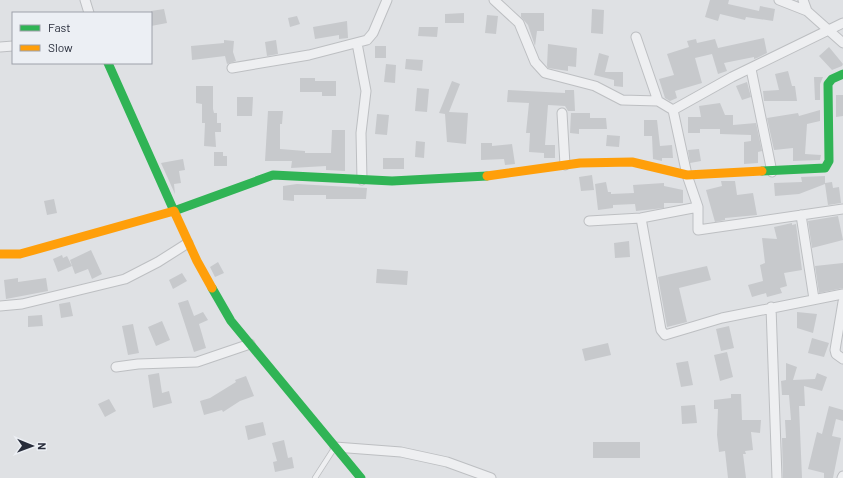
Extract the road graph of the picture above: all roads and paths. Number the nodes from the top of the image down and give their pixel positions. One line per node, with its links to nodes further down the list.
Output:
1 (85, 0): 7 (street)
2 (387, 0): 11 (street)
3 (494, 0): 19 (street)
4 (779, 0): 6 (street)
5 (804, 0): 6 (street)
6 (807, 11): 9 (street)
7 (89, 12)
8 (843, 23): 9 (street)
9 (829, 29): 12 (street); 17 (street)
10 (636, 37): 19 (street)
11 (357, 43): 16 (street); 25 (street)
12 (843, 43)
13 (12, 46): 14 (street)
14 (0, 47)
15 (108, 64): 28 (street)
16 (232, 68)
17 (751, 69): 20 (street); 23 (street)
18 (843, 74): 23 (street)
19 (658, 101): 20 (street)
20 (673, 110): 24 (street)
21 (562, 114): 22 (street)
22 (565, 165): 24 (street); 25 (street)
23 (772, 172): 24 (street)
24 (687, 175): 26 (street)
25 (362, 180): 28 (street)
26 (698, 207): 29 (street); 30 (street)
27 (843, 209): 29 (street)
28 (174, 211): 32 (street); 33 (street)
29 (801, 215): 35 (street)
30 (641, 218): 31 (street); 38 (street)
31 (589, 221)
32 (188, 243): 37 (street); 39 (street)
33 (0, 254)
34 (843, 294): 35 (street)
35 (814, 299): 38 (street)
36 (843, 302): 40 (street)
37 (0, 306)
38 (772, 307): 46 (street)
39 (250, 344): 41 (street); 42 (street)
40 (843, 359)
41 (116, 367)
42 (335, 447): 43 (lane); 44 (street); 45 (street)
43 (315, 478)
44 (361, 478)
45 (491, 478)
46 (777, 478)

